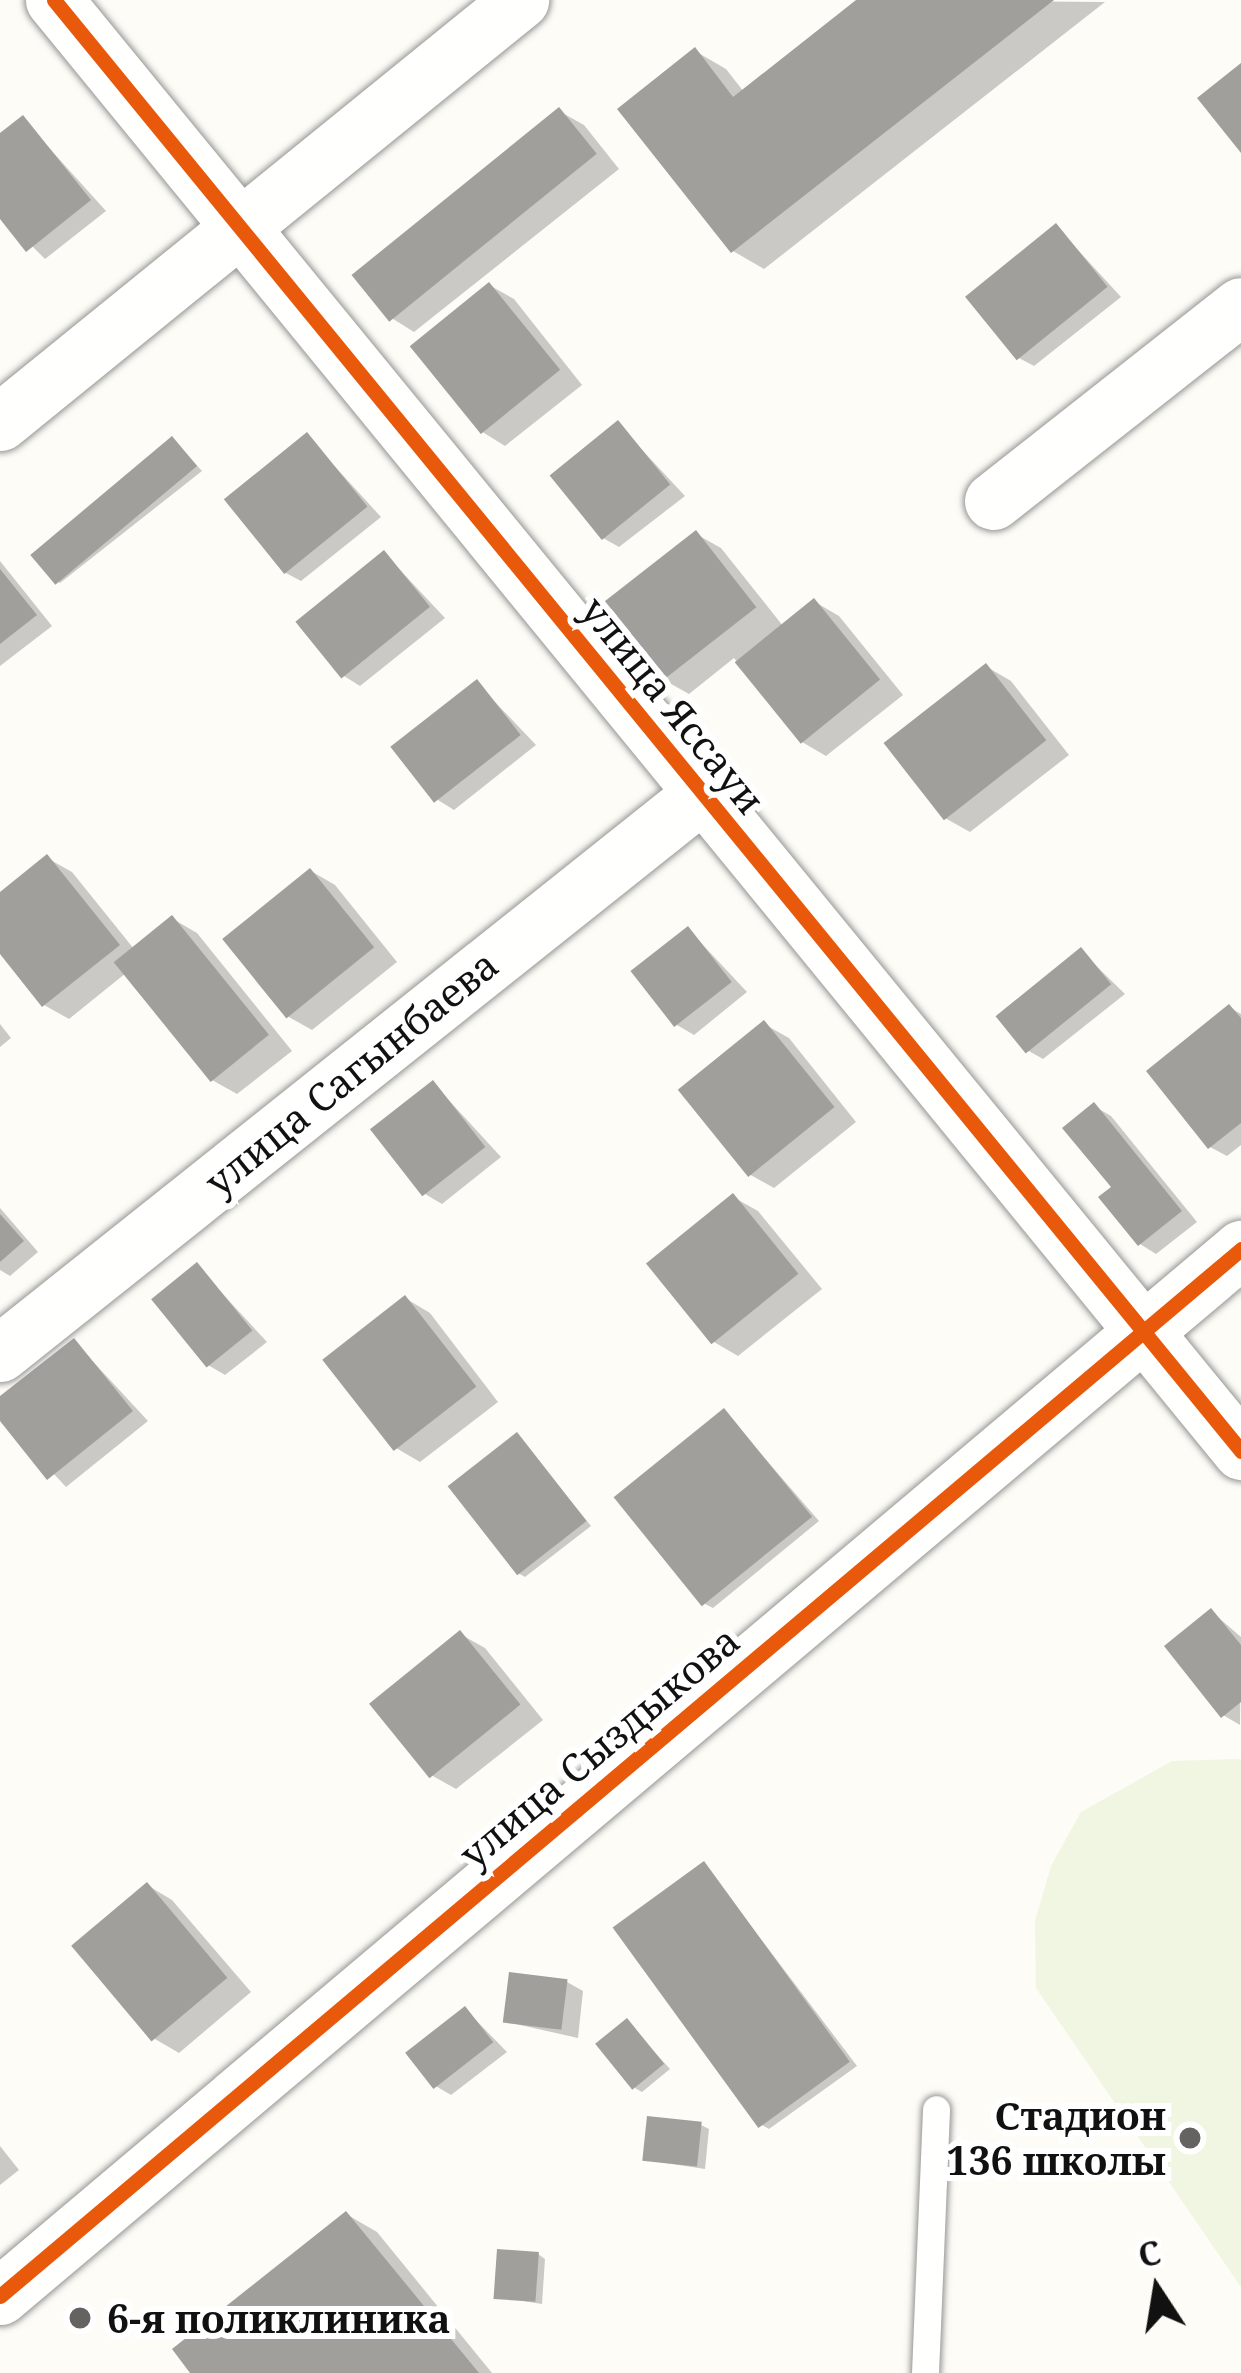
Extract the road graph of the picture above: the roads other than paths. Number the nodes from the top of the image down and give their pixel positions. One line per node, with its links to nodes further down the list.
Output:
1 (54, 0): 3 (street, улица Яссауи)
2 (520, 0): 3 (street)
3 (242, 229): 5 (street); 7 (street, улица Яссауи)
4 (1241, 306): 6 (street)
5 (0, 422)
6 (993, 501)
7 (703, 793): 9 (street, улица Яссауи); 10 (street, улица Сагынбаева)
8 (1241, 1249): 9 (street, улица Сыздыкова)
9 (1143, 1331): 11 (street, улица Яссауи); 13 (street, улица Сыздыкова)
10 (0, 1353)
11 (1241, 1451)
12 (935, 2109): 14 (lane)
13 (0, 2296)
14 (925, 2373)

